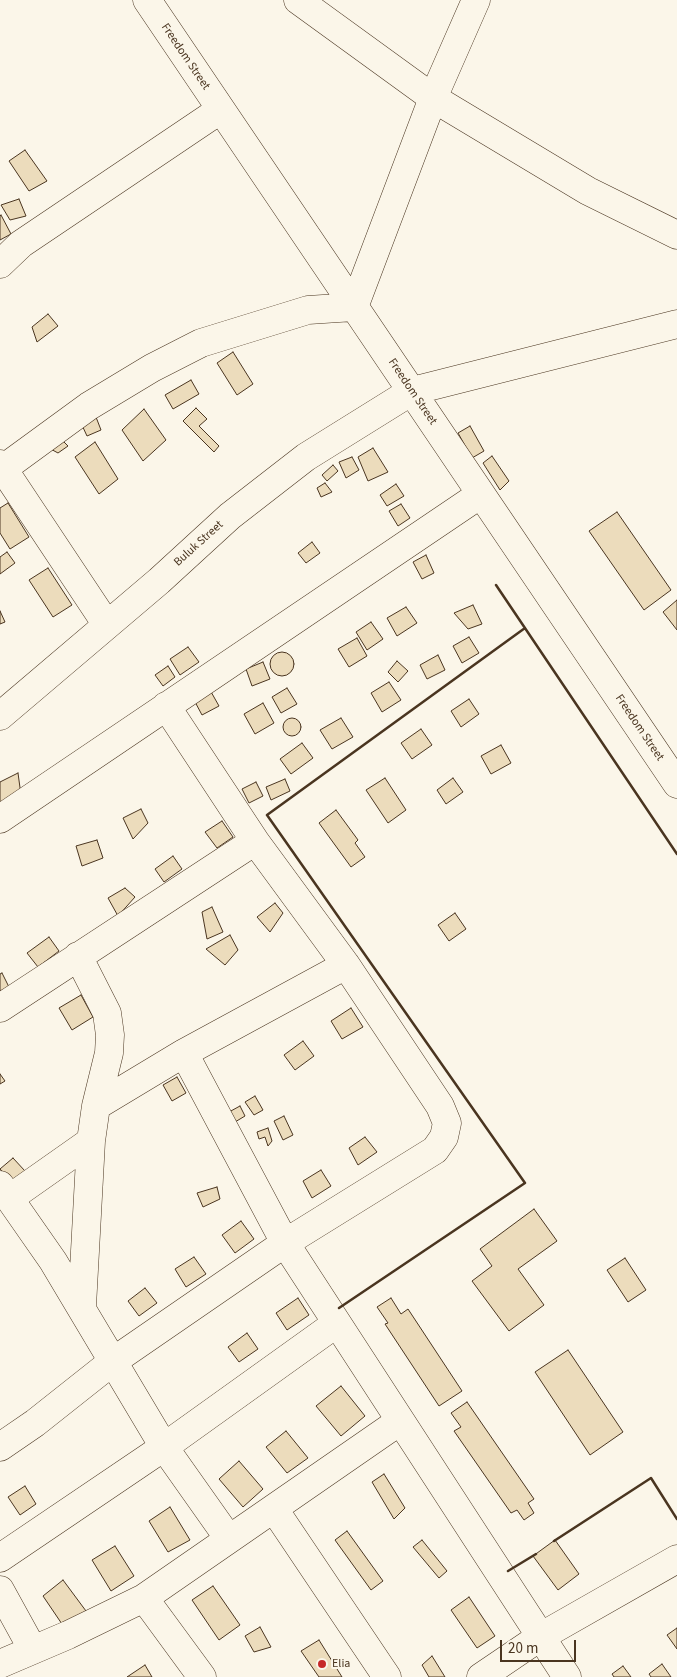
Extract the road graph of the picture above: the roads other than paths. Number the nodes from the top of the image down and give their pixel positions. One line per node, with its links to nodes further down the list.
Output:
1 (147, 0): 5 (street, Freedom Street)
2 (298, 0): 4 (street)
3 (476, 0): 4 (street)
4 (433, 98): 6 (street); 8 (street)
5 (220, 110): 7 (street); 8 (street, Freedom Street)
6 (677, 235)
7 (0, 264)
8 (354, 307): 10 (street, Freedom Street); 11 (street)
9 (677, 324): 10 (street, Buluk Street)
10 (412, 391): 12 (street, Freedom Street); 13 (street, Buluk Street)
11 (1, 468): 13 (street)
12 (481, 494): 14 (street); 16 (street, Freedom Street)
13 (107, 625): 15 (street, Buluk Street)
14 (166, 706): 17 (street); 18 (street)
15 (0, 716)
16 (677, 784)
17 (0, 819)
18 (255, 841): 19 (street); 20 (street)
19 (78, 956): 21 (street); 23 (street)
20 (346, 964): 22 (street); 26 (street)
21 (0, 1008)
22 (184, 1053): 23 (street); 26 (street)
23 (96, 1106): 24 (street)
24 (91, 1141): 25 (street); 27 (street)
25 (8, 1206): 27 (street)
26 (286, 1243): 28 (street); 29 (street)
27 (82, 1306): 29 (street)
28 (338, 1323): 30 (street); 31 (street)
29 (112, 1362): 31 (street); 32 (street)
30 (400, 1421): 33 (street); 39 (street)
31 (164, 1446): 34 (street); 35 (street)
32 (0, 1447)
33 (274, 1509): 34 (street); 43 (street)
34 (229, 1539): 38 (street)
35 (0, 1558)
36 (677, 1559): 39 (street)
37 (0, 1590): 40 (street)
38 (144, 1598): 40 (street); 42 (street)
39 (540, 1637): 44 (street); 45 (street)
40 (33, 1650): 41 (street)
41 (0, 1664)
42 (202, 1677)
43 (387, 1677)
44 (481, 1677)
45 (566, 1677)

